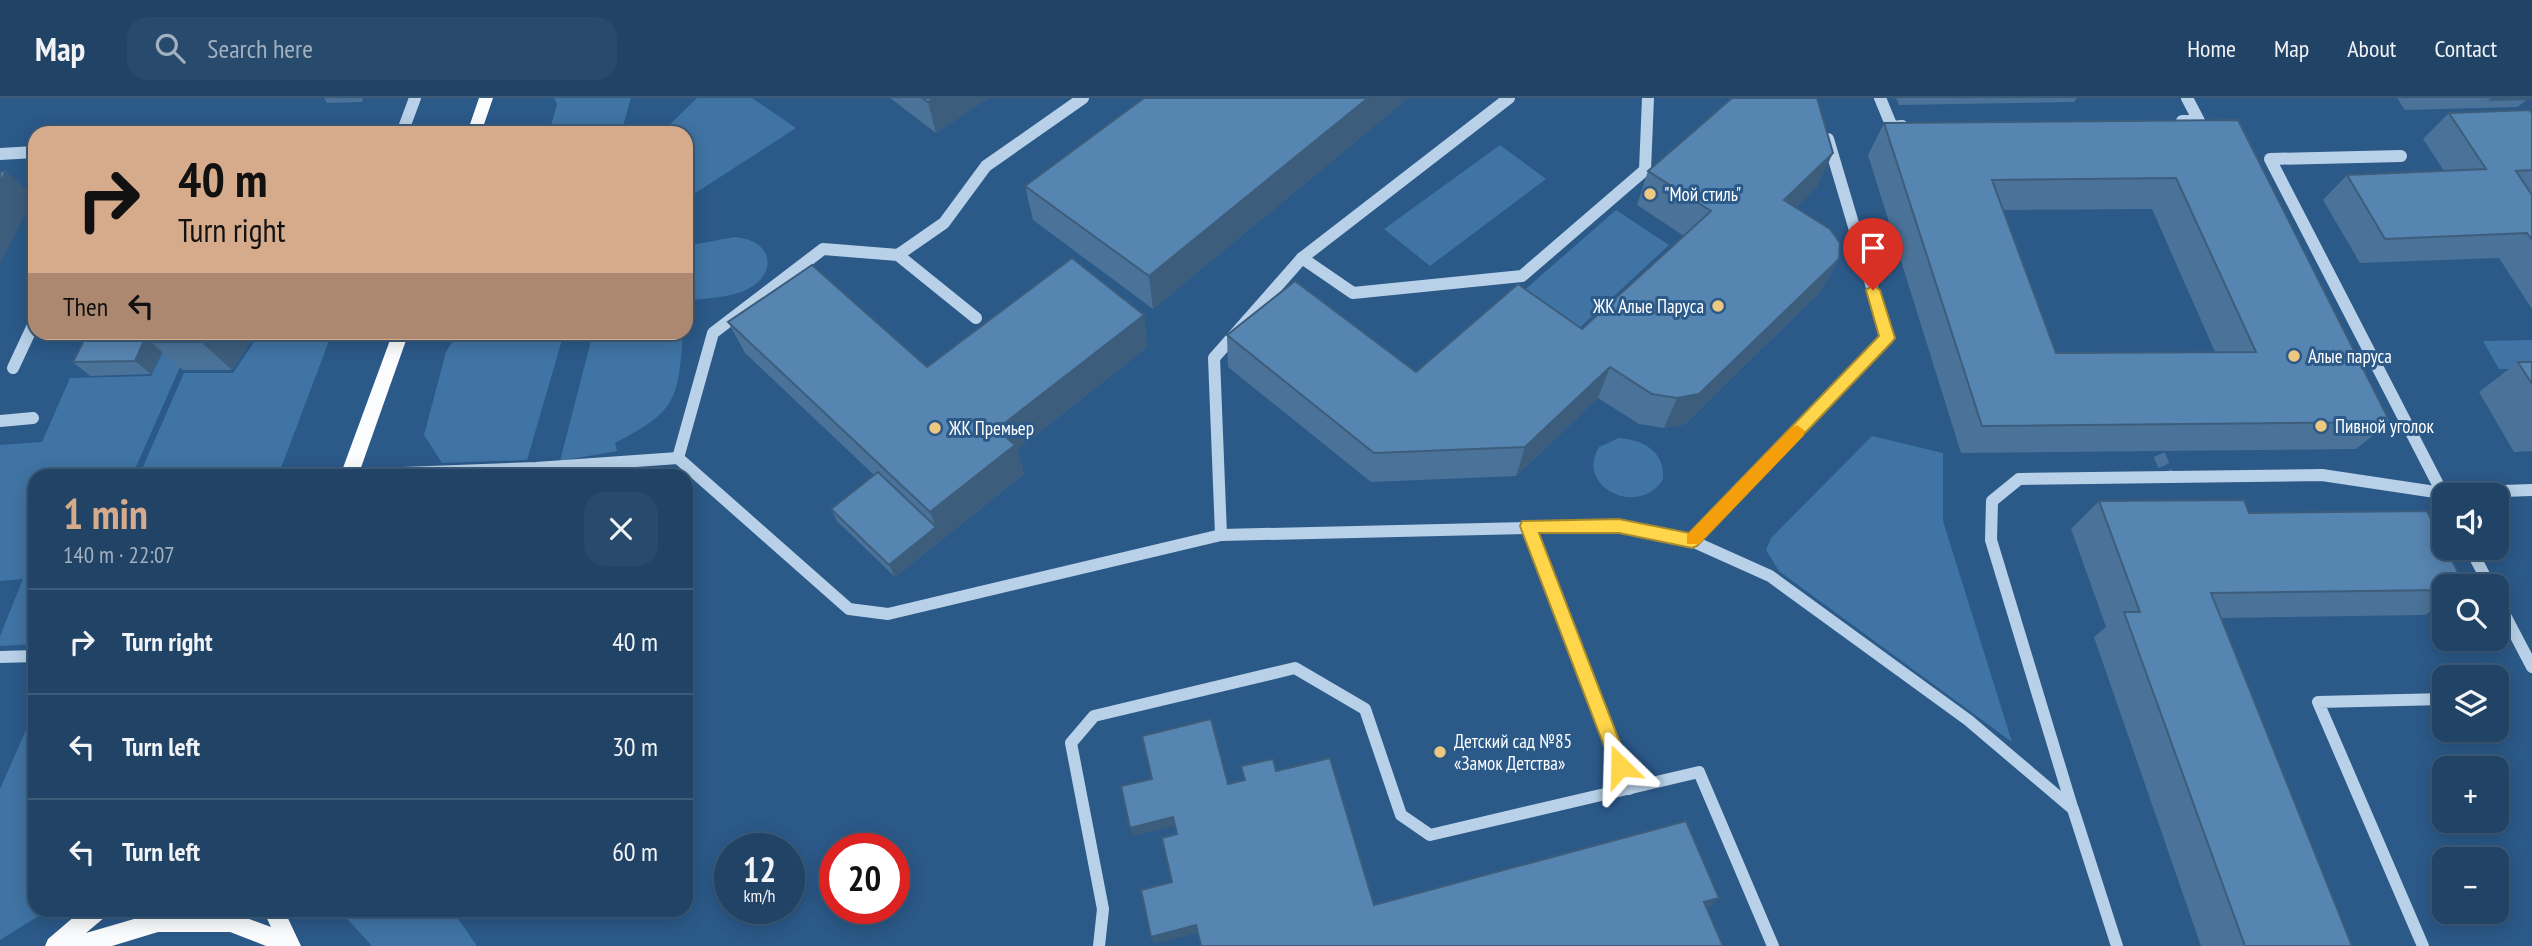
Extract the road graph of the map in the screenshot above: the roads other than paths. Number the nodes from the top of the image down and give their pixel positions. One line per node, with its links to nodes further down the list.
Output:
1 (415, 98): 9 (street)
2 (486, 98): 10 (main road)
3 (1083, 98): 16 (street)
4 (1509, 98): 17 (street)
5 (1648, 98): 17 (street)
6 (1880, 98): 11 (street)
7 (2187, 98): 8 (street)
8 (2171, 121)
9 (405, 126)
10 (476, 126)
11 (1919, 126)
12 (1825, 128): 35 (street)
13 (28, 152): 14 (street)
14 (0, 154)
15 (2401, 156): 29 (street)
16 (898, 255): 18 (street); 24 (street)
17 (1302, 258): 34 (street)
18 (976, 318)
19 (28, 336): 21 (street)
20 (398, 340): 25 (main road)
21 (13, 368)
22 (33, 418): 23 (street)
23 (0, 421)
24 (678, 458): 26 (street); 27 (street)
25 (352, 469)
26 (513, 469)
27 (690, 469)
28 (693, 471): 34 (street)
29 (2436, 483)
30 (2532, 490): 31 (street)
31 (2509, 492)
32 (2432, 494): 42 (street)
33 (1528, 526): 34 (street); 35 (street); 41 (street)
34 (1221, 535)
35 (1692, 541): 42 (street)
36 (2509, 623): 39 (street)
37 (28, 656): 38 (street)
38 (0, 657)
39 (2532, 667)
40 (2432, 699): 51 (street)
41 (1629, 789): 48 (street); 49 (street)
42 (2073, 809): 50 (street)
43 (90, 917): 45 (main road)
44 (276, 917): 47 (main road)
45 (55, 946)
46 (78, 946): 47 (main road)
47 (291, 946)
48 (1099, 946)
49 (1773, 946)
50 (2117, 946)
51 (2423, 946)

